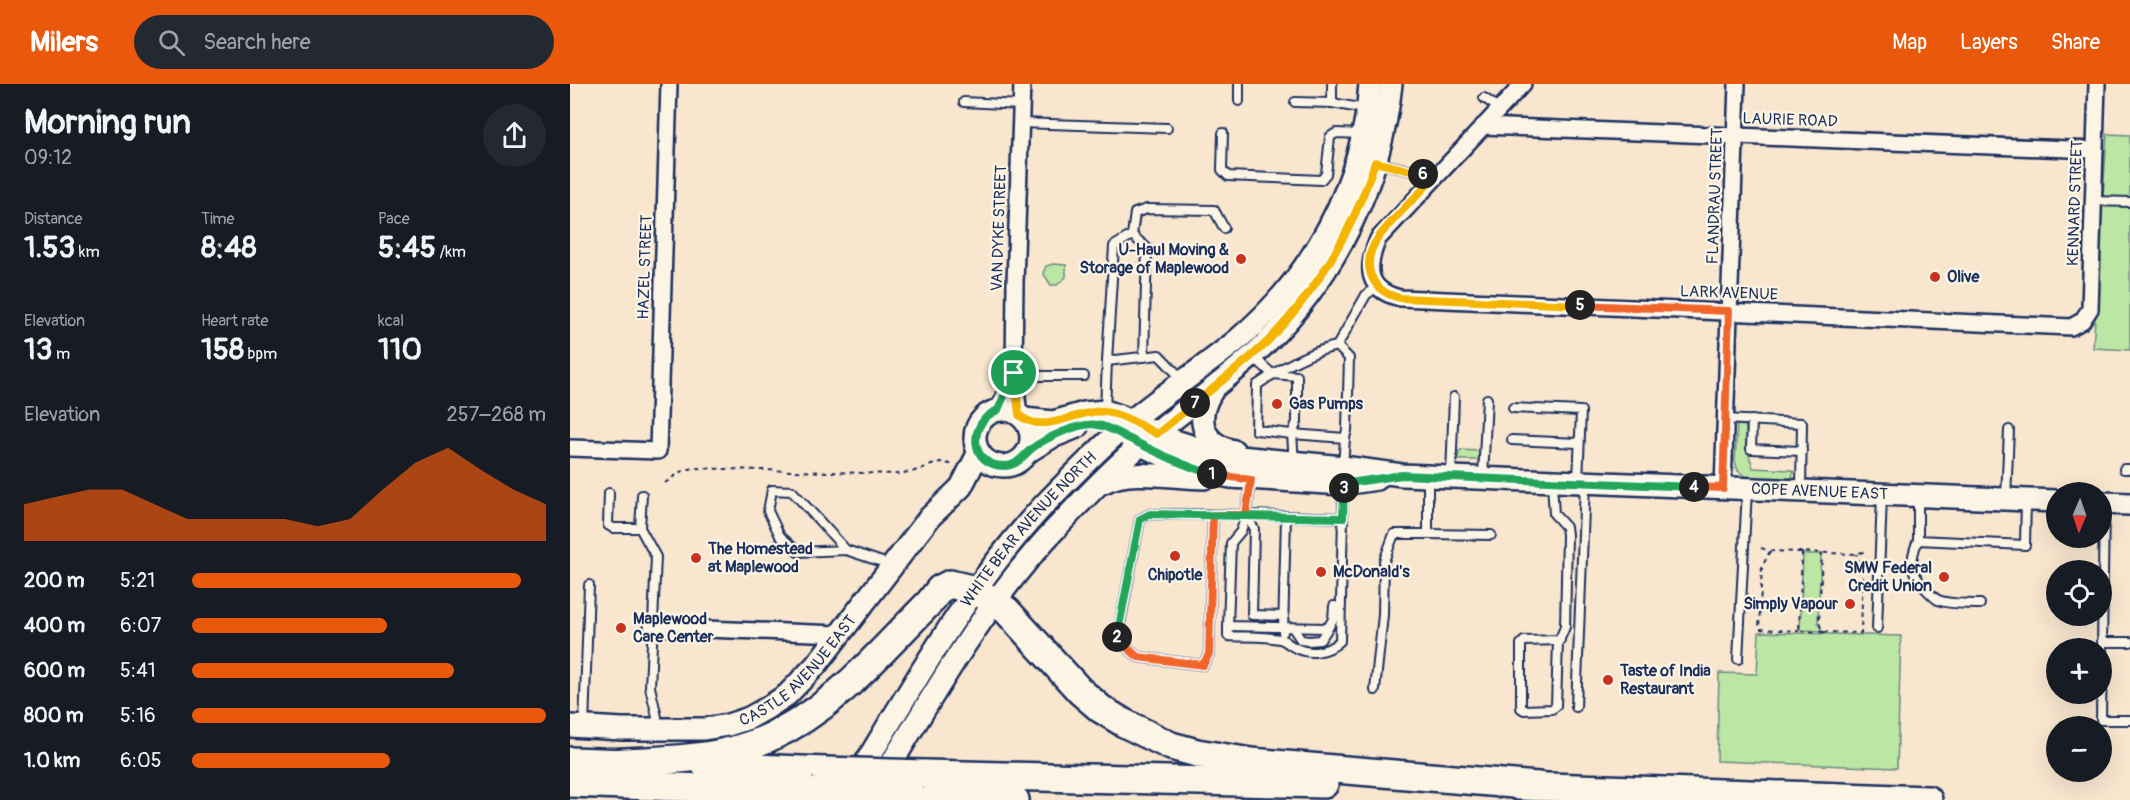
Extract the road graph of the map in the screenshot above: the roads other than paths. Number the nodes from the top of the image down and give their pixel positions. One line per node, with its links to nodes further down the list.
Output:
1 (669, 84): 59 (street, HAZEL STREET)
2 (1022, 84): 15 (street, VAN DYKE STREET)
3 (1239, 84): 11 (lane)
4 (1332, 84): 14 (lane)
5 (1371, 84): 17 (main road, WHITE BEAR AVENUE NORTH)
6 (1391, 84): 25 (main road, WHITE BEAR AVENUE NORTH)
7 (1523, 84): 16 (street)
8 (1737, 84): 23 (street, FLANDRAU STREET)
9 (2097, 84): 24 (street, KENNARD STREET)
10 (1484, 98): 16 (lane)
11 (1239, 101)
12 (964, 102): 15 (lane)
13 (1295, 102): 14 (lane)
14 (1332, 103): 17 (lane)
15 (1021, 105): 18 (street, VAN DYKE STREET)
16 (1500, 109): 19 (street)
17 (1368, 110): 22 (main road, WHITE BEAR AVENUE NORTH)
18 (1020, 123): 20 (lane); 38 (street, VAN DYKE STREET)
19 (1483, 126): 23 (street, LAURIE ROAD); 26 (street)
20 (1167, 128)
21 (1223, 133): 22 (lane)
22 (1363, 134): 41 (main road, WHITE BEAR AVENUE NORTH)
23 (1735, 136): 24 (street, LAURIE ROAD); 32 (street, FLANDRAU STREET)
24 (2095, 150): 27 (street, KENNARD STREET)
25 (1375, 162): 26 (lane); 35 (main road, WHITE BEAR AVENUE NORTH)
26 (1435, 177): 31 (street)
27 (2093, 201): 28 (lane); 33 (street, KENNARD STREET)
28 (2130, 202)
29 (1224, 228): 30 (lane)
30 (1132, 234): 36 (lane); 37 (lane)
31 (1377, 287): 32 (street, LARK AVENUE); 34 (lane)
32 (1729, 311): 33 (street, LARK AVENUE); 49 (street, FLANDRAU STREET)
33 (2082, 321)
34 (1337, 345): 39 (lane); 55 (lane)
35 (1252, 356): 39 (lane); 42 (main road, WHITE BEAR AVENUE NORTH)
36 (1144, 357): 37 (lane); 41 (lane)
37 (1107, 361): 47 (lane)
38 (1014, 373): 40 (lane); 46 (street, VAN DYKE STREET); 48 (street, VAN DYKE STREET)
39 (1272, 374): 54 (lane); 54 (lane)
40 (1084, 376)
41 (1184, 381): 51 (main road, WHITE BEAR AVENUE NORTH)
42 (1214, 388): 56 (main road, WHITE BEAR AVENUE NORTH); 62 (main road)
43 (1454, 397): 67 (lane)
44 (1487, 399): 68 (lane)
45 (1513, 408): 58 (lane)
46 (998, 410): 48 (main road); 63 (main road)
47 (1105, 411): 48 (main road); 51 (main road)
48 (1022, 417): 60 (main road)
49 (1725, 419): 50 (lane); 73 (street, FLANDRAU STREET)
50 (1752, 420): 61 (lane); 61 (lane)
51 (1125, 428): 53 (main road); 56 (main road); 64 (main road, WHITE BEAR AVENUE NORTH)
52 (2009, 430): 80 (lane)
53 (1060, 433): 60 (main road); 64 (main road)
54 (1292, 434): 55 (lane); 62 (lane)
55 (1345, 438): 65 (lane)
56 (1149, 439): 62 (main road, COPE AVENUE EAST); 69 (main road, COPE AVENUE EAST); 72 (main road, WHITE BEAR AVENUE NORTH)
57 (1512, 440): 58 (lane)
58 (1579, 443): 71 (lane)
59 (570, 448)
60 (1029, 451): 63 (main road)
61 (1802, 451): 75 (lane)
62 (1294, 463): 65 (main road, COPE AVENUE EAST)
63 (974, 468): 94 (main road, CASTLE AVENUE EAST)
64 (1081, 468): 96 (main road, WHITE BEAR AVENUE NORTH)
65 (1343, 476): 66 (main road, COPE AVENUE EAST); 69 (main road, COPE AVENUE EAST); 87 (lane)
66 (1428, 476): 67 (main road, COPE AVENUE EAST); 89 (lane)
67 (1451, 477): 68 (main road, COPE AVENUE EAST)
68 (1483, 479): 70 (main road, COPE AVENUE EAST)
69 (1251, 480): 72 (main road); 85 (lane)
70 (1552, 481): 71 (main road, COPE AVENUE EAST); 112 (lane)
71 (1581, 483): 73 (main road, COPE AVENUE EAST); 118 (lane)
72 (1096, 486): 96 (main road, WHITE BEAR AVENUE NORTH)
73 (1723, 488): 74 (main road, COPE AVENUE EAST)
74 (1747, 489): 75 (main road, COPE AVENUE EAST); 115 (lane)
75 (1801, 491): 77 (main road, COPE AVENUE EAST)
76 (609, 493): 88 (lane)
77 (1882, 494): 79 (main road, COPE AVENUE EAST); 107 (lane)
78 (642, 495): 88 (lane)
79 (1918, 496): 80 (main road, COPE AVENUE EAST); 91 (lane)
80 (2016, 500): 81 (main road, COPE AVENUE EAST); 91 (lane)
81 (2046, 501)
82 (2112, 503): 83 (main road)
83 (2130, 504)
84 (1213, 515): 84 (lane); 85 (lane)
85 (1246, 515): 86 (lane); 99 (lane); 101 (lane)
86 (1286, 517): 87 (lane); 100 (lane)
87 (1343, 518): 111 (lane)
88 (640, 528): 102 (lane)
89 (1428, 534): 90 (lane); 116 (lane)
90 (1491, 535)
91 (1918, 540): 97 (lane)
92 (2103, 548): 110 (lane)
93 (846, 550): 93 (lane); 94 (lane)
94 (890, 568): 108 (main road, CASTLE AVENUE EAST)
95 (589, 585): 120 (lane)
96 (985, 596): 123 (highway); 127 (highway); 128 (main road, WHITE BEAR AVENUE NORTH); 129 (main road, WHITE BEAR AVENUE NORTH)
97 (1980, 604)
98 (1334, 606): 106 (lane)
99 (1252, 615): 100 (lane); 103 (lane)
100 (1284, 616): 104 (lane)
101 (1228, 626): 103 (lane); 109 (lane)
102 (652, 627): 108 (street); 121 (lane)
103 (1251, 627): 104 (lane); 109 (lane)
104 (1283, 628): 105 (lane); 111 (lane)
105 (1293, 628): 106 (lane); 106 (lane)
106 (1328, 628)
107 (1877, 628)
108 (839, 634): 121 (main road, CASTLE AVENUE EAST)
109 (1251, 638): 111 (lane)
110 (2103, 638)
111 (1283, 639)
112 (1560, 640): 112 (lane)
113 (2112, 642): 114 (lane)
114 (2130, 642)
115 (1738, 659)
116 (1375, 690)
117 (2102, 704): 119 (lane)
118 (1576, 707)
119 (2130, 720)
120 (577, 727): 121 (main road, CASTLE AVENUE EAST)
121 (655, 729)
122 (570, 761): 123 (highway)
123 (612, 763): 124 (highway)
124 (818, 781): 125 (highway); 126 (highway, bridge)
125 (570, 783)
126 (918, 785): 127 (highway); 130 (highway)
127 (1538, 786): 131 (highway)
128 (844, 800)
129 (870, 800)
130 (1015, 800)
131 (1928, 800)

